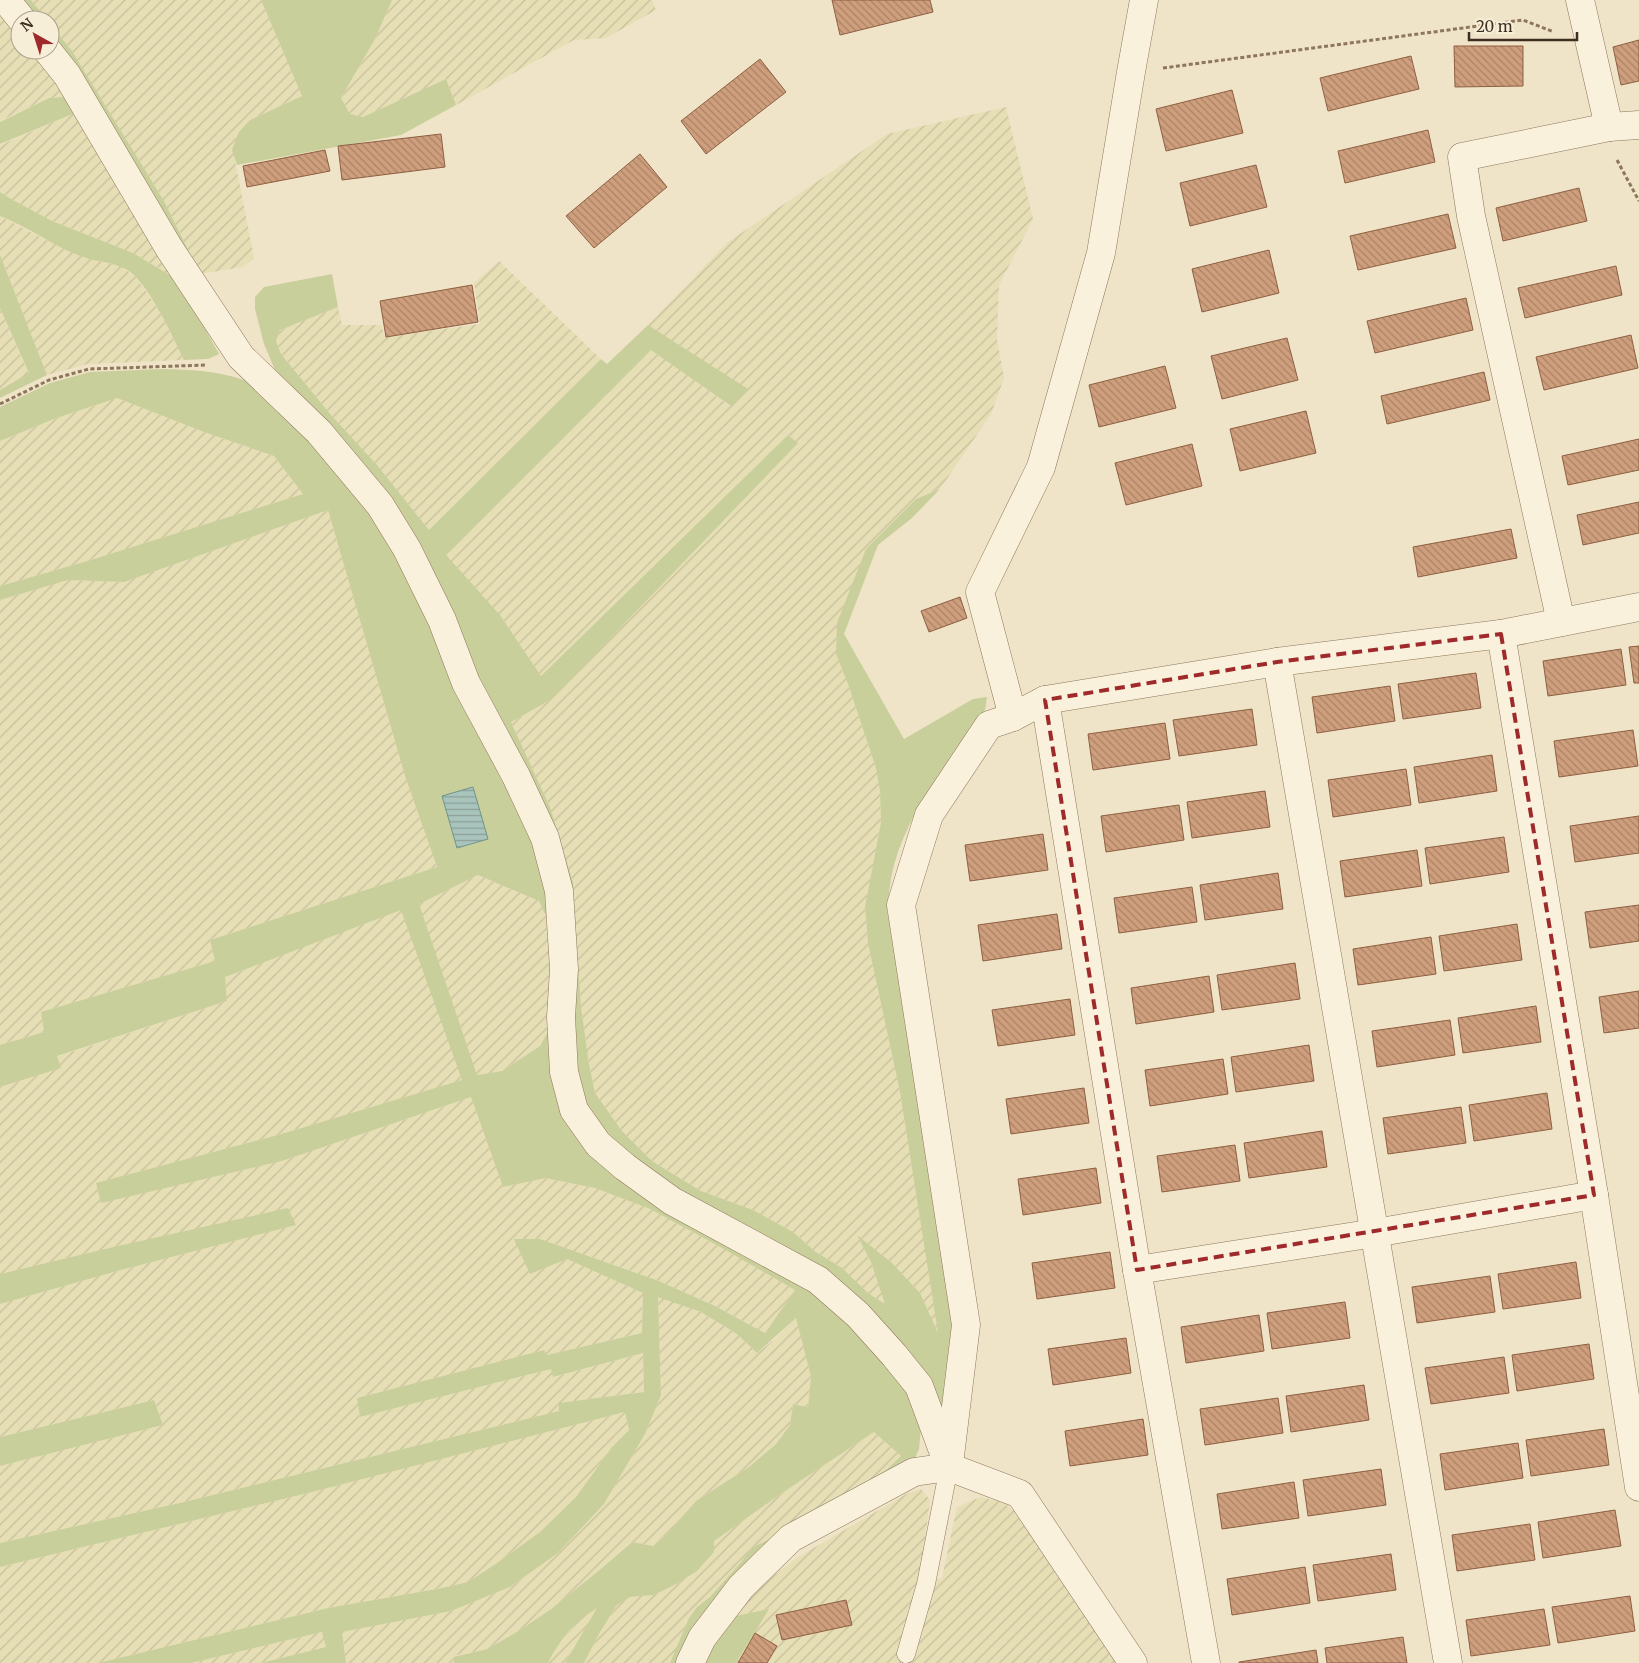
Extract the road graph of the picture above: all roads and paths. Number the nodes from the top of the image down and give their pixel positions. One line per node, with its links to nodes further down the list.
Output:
1 (6, 0): 4 (street)
2 (1144, 0): 7 (street)
3 (1580, 0): 5 (street)
4 (14, 10)
5 (1590, 46): 7 (path); 9 (street)
6 (55, 60): 11 (street)
7 (1131, 72): 18 (street)
8 (1639, 125): 9 (street)
9 (1605, 128): 10 (path); 14 (street)
10 (1639, 201)
11 (241, 357): 12 (path); 22 (street)
12 (0, 404)
13 (1639, 607): 14 (street)
14 (1561, 622): 15 (street)
15 (1501, 634): 16 (street); 19 (street)
16 (1277, 662): 17 (street); 20 (street)
17 (1045, 700): 18 (street); 21 (street)
18 (1013, 717): 22 (street)
19 (1594, 1195): 20 (street); 23 (street)
20 (1375, 1234): 21 (street); 28 (street)
21 (1137, 1270): 27 (street)
22 (948, 1468): 24 (lane); 25 (street); 26 (street)
23 (1639, 1487)
24 (906, 1654)
25 (690, 1663)
26 (1133, 1663)
27 (1206, 1663)
28 (1448, 1663)

